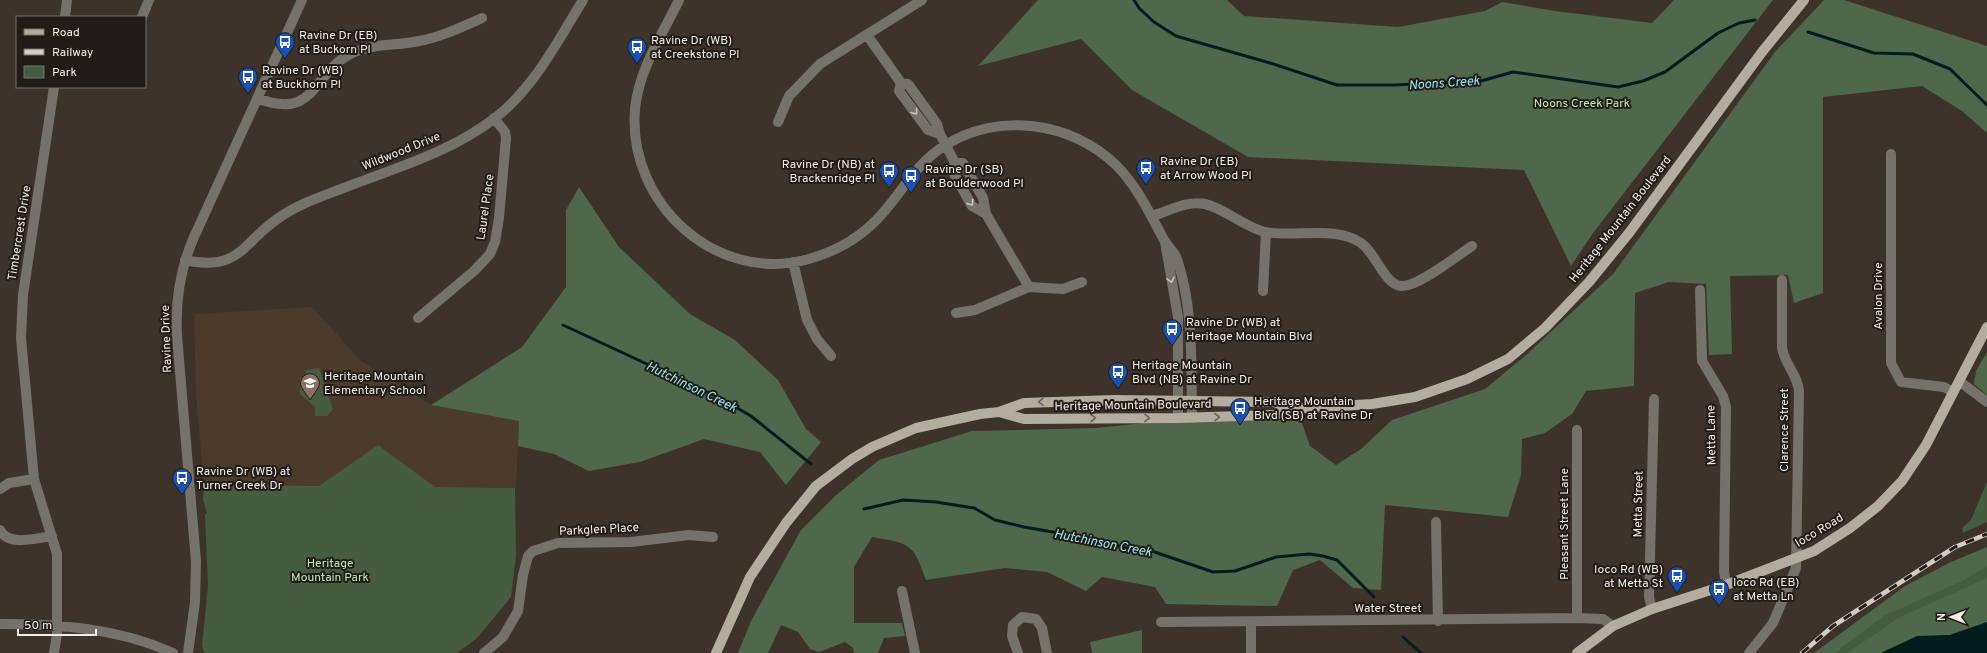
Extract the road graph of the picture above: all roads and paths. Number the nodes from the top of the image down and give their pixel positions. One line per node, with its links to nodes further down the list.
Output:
1 (67, 0): 8 (street)
2 (149, 0): 9 (street)
3 (302, 0): 13 (street, Ravine Drive)
4 (583, 0): 14 (street, Wildwood Drive)
5 (679, 0): 23 (street)
6 (922, 0): 11 (street)
7 (1804, 0): 39 (main road, Heritage Mountain Boulevard)
8 (65, 16)
9 (142, 16)
10 (482, 18): 13 (street)
11 (867, 35): 15 (street); 16 (street)
12 (54, 88): 44 (street, Timbercrest Drive)
13 (257, 98): 22 (street, Ravine Drive)
14 (494, 118): 22 (street, Wildwood Drive); 30 (street, Laurel Place)
15 (778, 122)
16 (946, 145): 18 (street); 23 (street); 26 (street)
17 (1891, 154): 34 (street, Avalon Drive)
18 (1152, 216): 19 (street); 20 (street)
19 (1266, 232): 21 (street); 28 (street)
20 (1164, 242): 36 (street, one-way to 36); 37 (street)
21 (1472, 246)
22 (185, 260): 64 (street, Ravine Drive)
23 (793, 262): 32 (street)
24 (1782, 280): 50 (street, Clarence Street)
25 (1082, 282): 26 (street)
26 (1029, 287): 29 (street)
27 (1700, 290): 51 (street, Metta Lane)
28 (1263, 291)
29 (956, 313)
30 (418, 318)
31 (1987, 327): 33 (main road, Ioco Road)
32 (831, 356)
33 (1959, 381): 34 (main road, Ioco Road); 38 (street)
34 (1953, 392): 50 (main road, Ioco Road)
35 (1654, 399): 53 (street, Metta Street)
36 (1178, 401): 37 (main road, Heritage Mountain Boulevard); 40 (main road, Heritage Mountain Boulevard, one-way to 40); 41 (street)
37 (1192, 401): 39 (main road, Heritage Mountain Boulevard); 42 (street)
38 (1987, 402)
39 (1291, 409): 42 (main road, Heritage Mountain Boulevard, one-way to 39)
40 (998, 412): 41 (main road, Heritage Mountain Boulevard, one-way to 41); 66 (main road, Heritage Mountain Boulevard)
41 (1178, 418): 42 (main road, Heritage Mountain Boulevard)
42 (1192, 418)
43 (1577, 430): 54 (street, Pleasant Street Lane)
44 (34, 479): 45 (street); 48 (street, Timbercrest Drive)
45 (0, 489)
46 (1436, 522): 55 (street)
47 (0, 530): 48 (street)
48 (52, 536): 59 (street, Timbercrest Drive)
49 (713, 537): 61 (street, Parkglen Place)
50 (1796, 559): 51 (main road, Ioco Road); 72 (street, Clarence Street)
51 (1726, 585): 53 (main road, Ioco Road)
52 (902, 591): 67 (street)
53 (1652, 609): 60 (main road, Ioco Road)
54 (1577, 618): 55 (street, Water Street); 60 (street, Water Street)
55 (1438, 621): 57 (street, Water Street)
56 (1161, 622): 57 (street, Water Street)
57 (1251, 622): 70 (street)
58 (0, 624): 59 (street)
59 (57, 625): 62 (street, Timbercrest Drive); 63 (street)
60 (1613, 626): 71 (main road, Ioco Road)
61 (495, 650): 65 (street, Parkglen Place)
62 (54, 653)
63 (173, 653)
64 (188, 653)
65 (484, 653)
66 (716, 653)
67 (915, 653)
68 (1018, 653): 69 (street)
69 (1047, 653)
70 (1251, 653)
71 (1577, 653)
72 (1749, 653)

